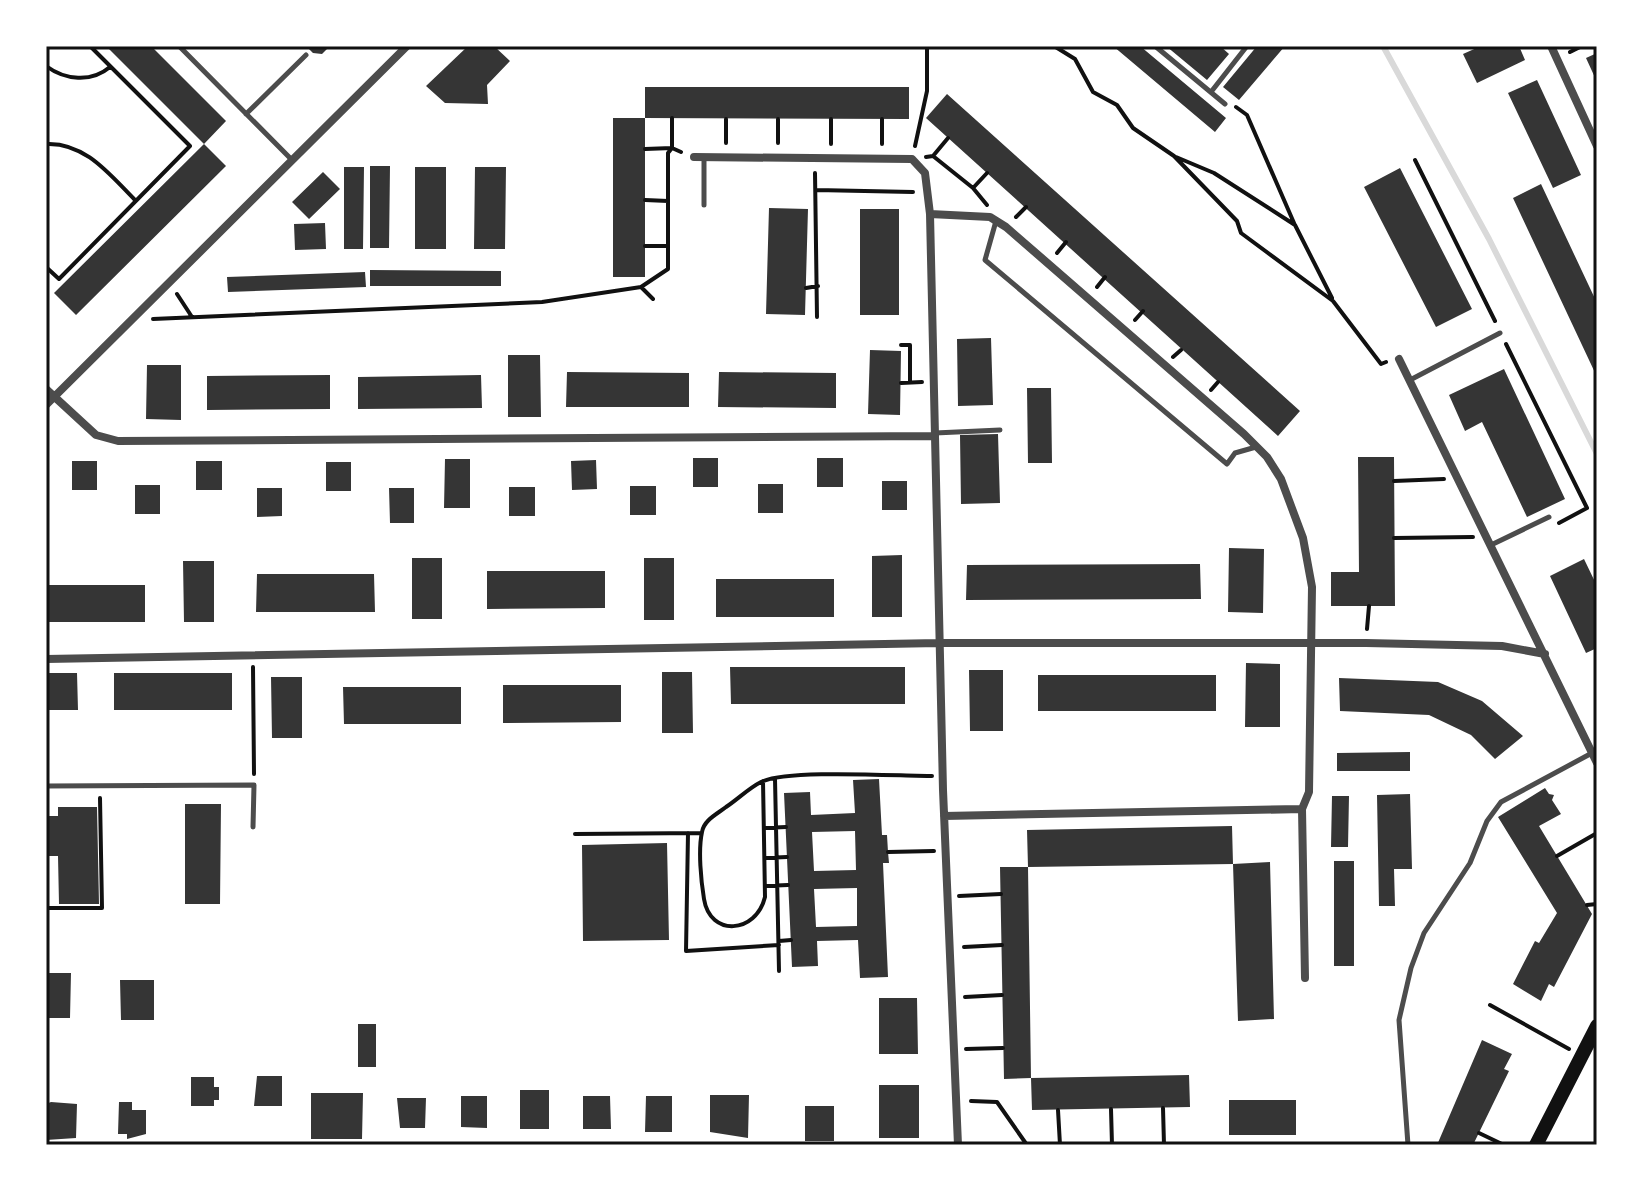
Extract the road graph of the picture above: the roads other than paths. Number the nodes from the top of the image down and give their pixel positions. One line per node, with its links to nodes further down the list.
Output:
1 (179, 46): 11 (lane)
2 (407, 46): 14 (street)
3 (1155, 46): 9 (lane)
4 (1235, 46): 7 (lane)
5 (1247, 46): 7 (lane)
6 (1551, 46): 12 (street)
7 (1243, 52): 9 (lane)
8 (306, 55): 11 (lane)
9 (1211, 92): 10 (lane)
10 (1225, 104)
11 (246, 114): 14 (lane)
12 (1597, 146)
13 (699, 157): 15 (lane); 16 (street)
14 (292, 160): 22 (street)
15 (704, 205)
16 (930, 214): 17 (street); 24 (street)
17 (996, 221): 25 (street); 25 (lane)
18 (1500, 333): 20 (lane)
19 (1399, 359): 20 (street)
20 (1410, 380): 27 (street)
21 (46, 389): 22 (street)
22 (49, 401): 24 (street)
23 (1000, 430): 24 (lane)
24 (934, 434): 28 (street)
25 (1257, 447): 29 (street)
26 (1549, 517): 27 (lane)
27 (1489, 541): 30 (street)
28 (939, 643): 29 (street); 31 (street); 36 (street)
29 (1310, 644): 30 (street); 35 (street)
30 (1545, 654): 32 (street)
31 (46, 659)
32 (1592, 753): 33 (street); 41 (lane)
33 (1597, 763)
34 (46, 786): 37 (lane)
35 (1302, 809): 36 (street); 38 (street)
36 (944, 816): 40 (street)
37 (253, 827)
38 (1305, 978)
39 (1597, 1026): 42 (main road)
40 (958, 1145)
41 (1408, 1145)
42 (1536, 1145)

